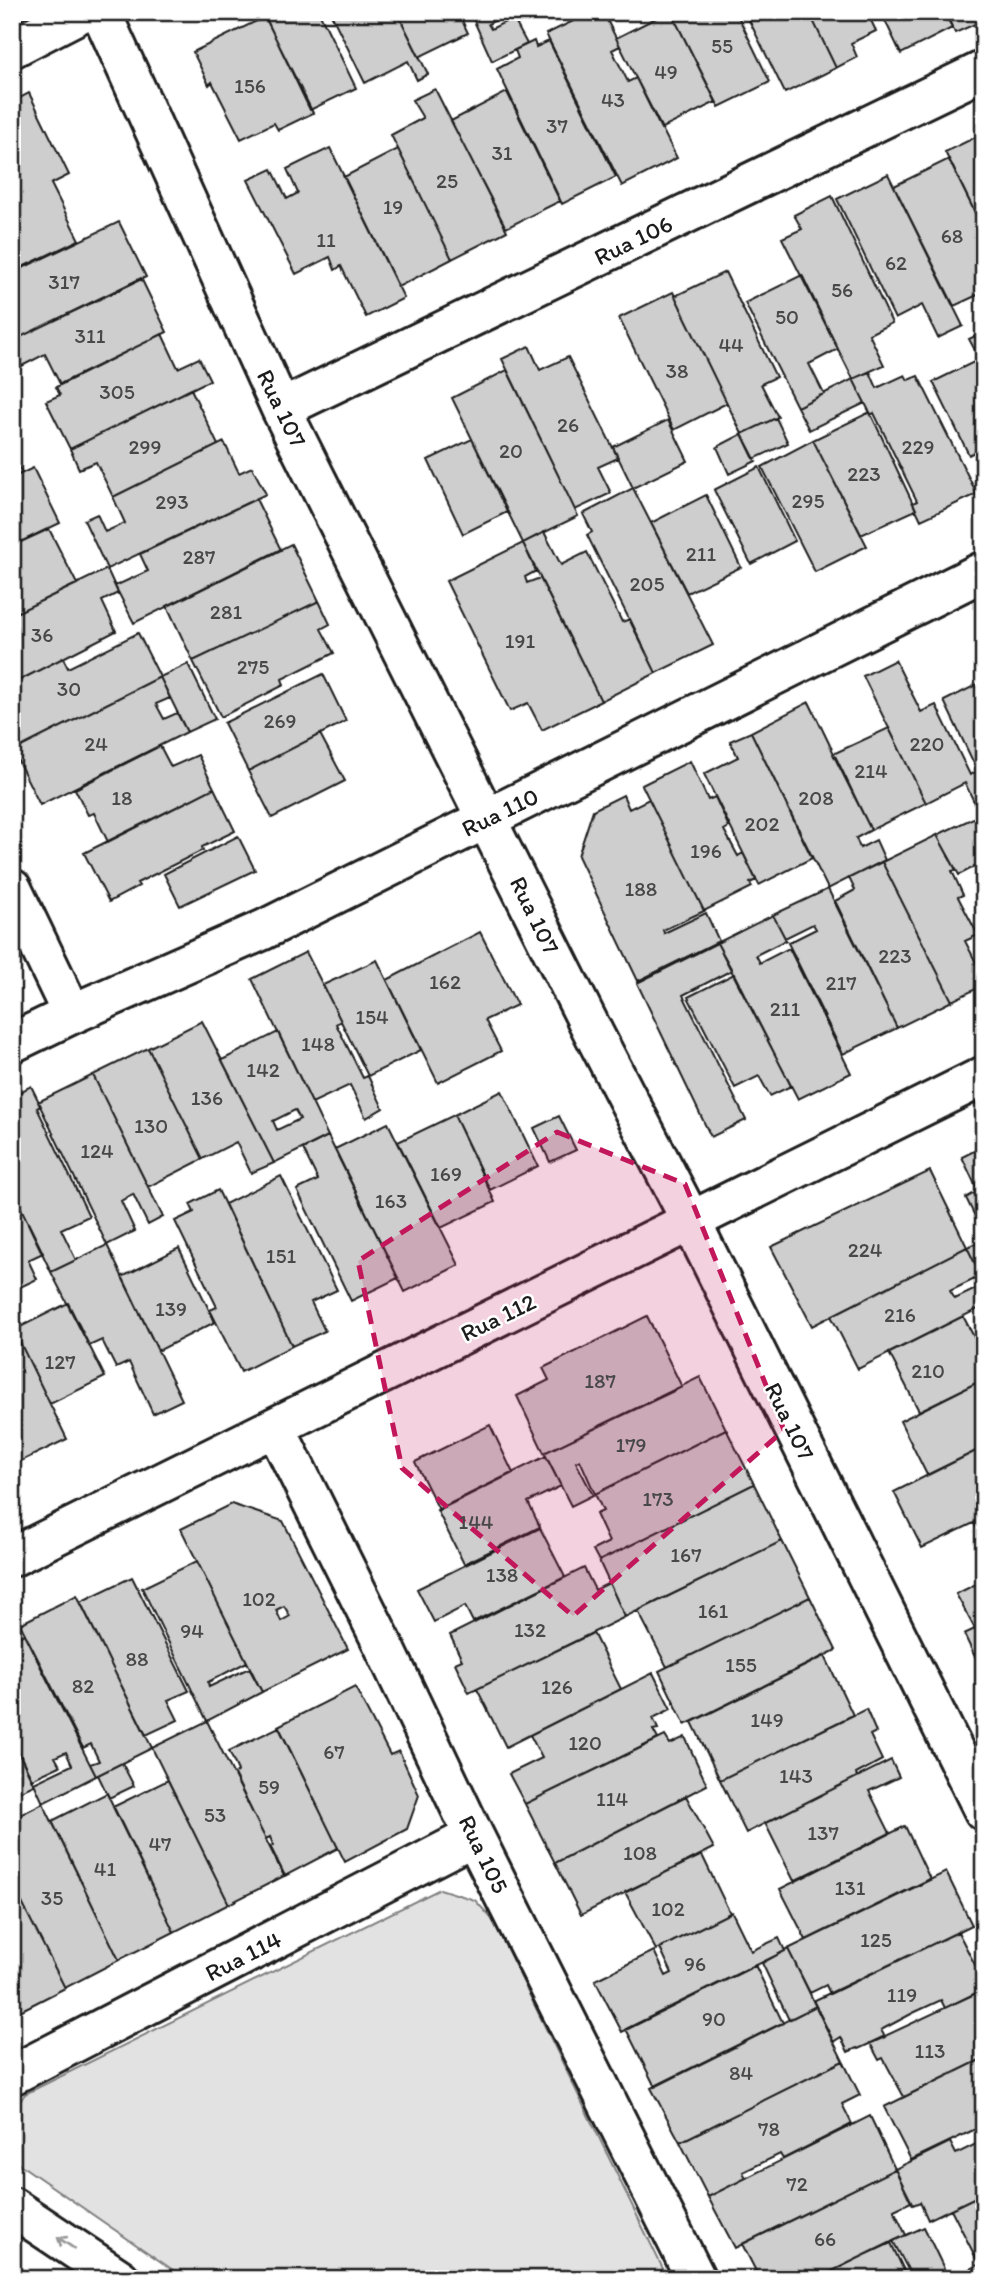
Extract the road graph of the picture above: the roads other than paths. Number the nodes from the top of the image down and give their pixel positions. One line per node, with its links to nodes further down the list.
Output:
1 (82, 12): 3 (street)
2 (101, 12): 5 (street, Rua 107)
3 (12, 48)
4 (984, 70): 5 (street, Rua 106)
5 (282, 410): 7 (street, Rua 107)
6 (984, 571): 7 (street, Rua 110)
7 (488, 818): 9 (street, Rua 110); 12 (street, Rua 107)
8 (12, 889): 9 (street)
9 (72, 1013): 10 (street, Rua 110)
10 (12, 1044)
11 (984, 1076): 12 (street, Rua 112)
12 (691, 1221): 13 (street, Rua 112); 15 (street, Rua 107)
13 (275, 1427): 14 (street, Rua 112); 16 (street, Rua 105)
14 (12, 1558)
15 (984, 1811)
16 (474, 1836): 17 (street, Rua 114); 20 (street, Rua 105)
17 (12, 2076)
18 (12, 2207): 19 (street, one-way to 18)
19 (120, 2279)
20 (696, 2279)

